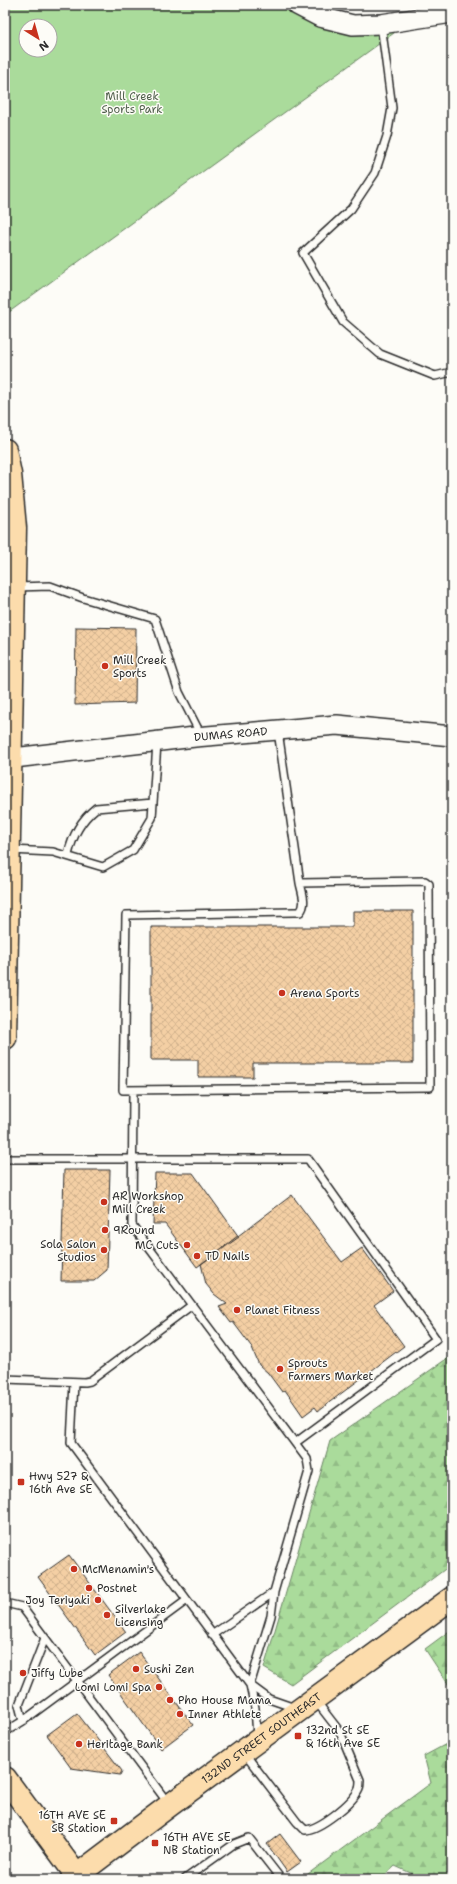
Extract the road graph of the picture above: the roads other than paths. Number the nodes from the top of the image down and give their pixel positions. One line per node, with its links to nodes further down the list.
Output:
1 (297, 5): 3 (street)
2 (452, 13): 3 (street)
3 (381, 24): 4 (lane)
4 (452, 372)
5 (5, 450): 6 (main road)
6 (14, 587): 8 (lane); 11 (main road)
7 (278, 730): 8 (street, DUMAS ROAD); 9 (street, DUMAS ROAD); 15 (lane)
8 (201, 736): 10 (street, DUMAS ROAD)
9 (452, 736)
10 (157, 741): 11 (street, DUMAS ROAD); 12 (lane)
11 (7, 758): 14 (main road)
12 (153, 803): 13 (lane); 13 (lane)
13 (68, 855): 14 (lane)
14 (7, 856): 16 (main road)
15 (300, 883): 17 (lane); 17 (lane)
16 (5, 1038)
17 (133, 1090): 19 (lane)
18 (5, 1159): 19 (lane)
19 (133, 1160): 20 (lane); 23 (lane)
20 (192, 1305): 22 (lane); 23 (lane)
21 (5, 1379): 22 (lane)
22 (74, 1382): 26 (lane)
23 (294, 1443): 24 (lane)
24 (274, 1592): 28 (lane); 31 (lane)
25 (452, 1598): 32 (main road, 132ND STREET SOUTHEAST)
26 (186, 1600): 28 (lane); 30 (lane)
27 (5, 1603): 29 (lane)
28 (212, 1635): 31 (lane)
29 (46, 1638): 30 (lane); 33 (lane)
30 (78, 1680): 33 (lane); 37 (lane)
31 (250, 1685): 32 (lane); 35 (lane)
32 (308, 1704): 35 (main road, 132ND STREET SOUTHEAST); 35 (lane)
33 (23, 1721): 34 (lane)
34 (5, 1732)
35 (250, 1747): 37 (main road, 132ND STREET SOUTHEAST)
36 (10, 1787): 38 (main road)
37 (170, 1805): 38 (main road, 132ND STREET SOUTHEAST)
38 (76, 1878)
39 (185, 1879): 40 (lane)
40 (281, 1879)

